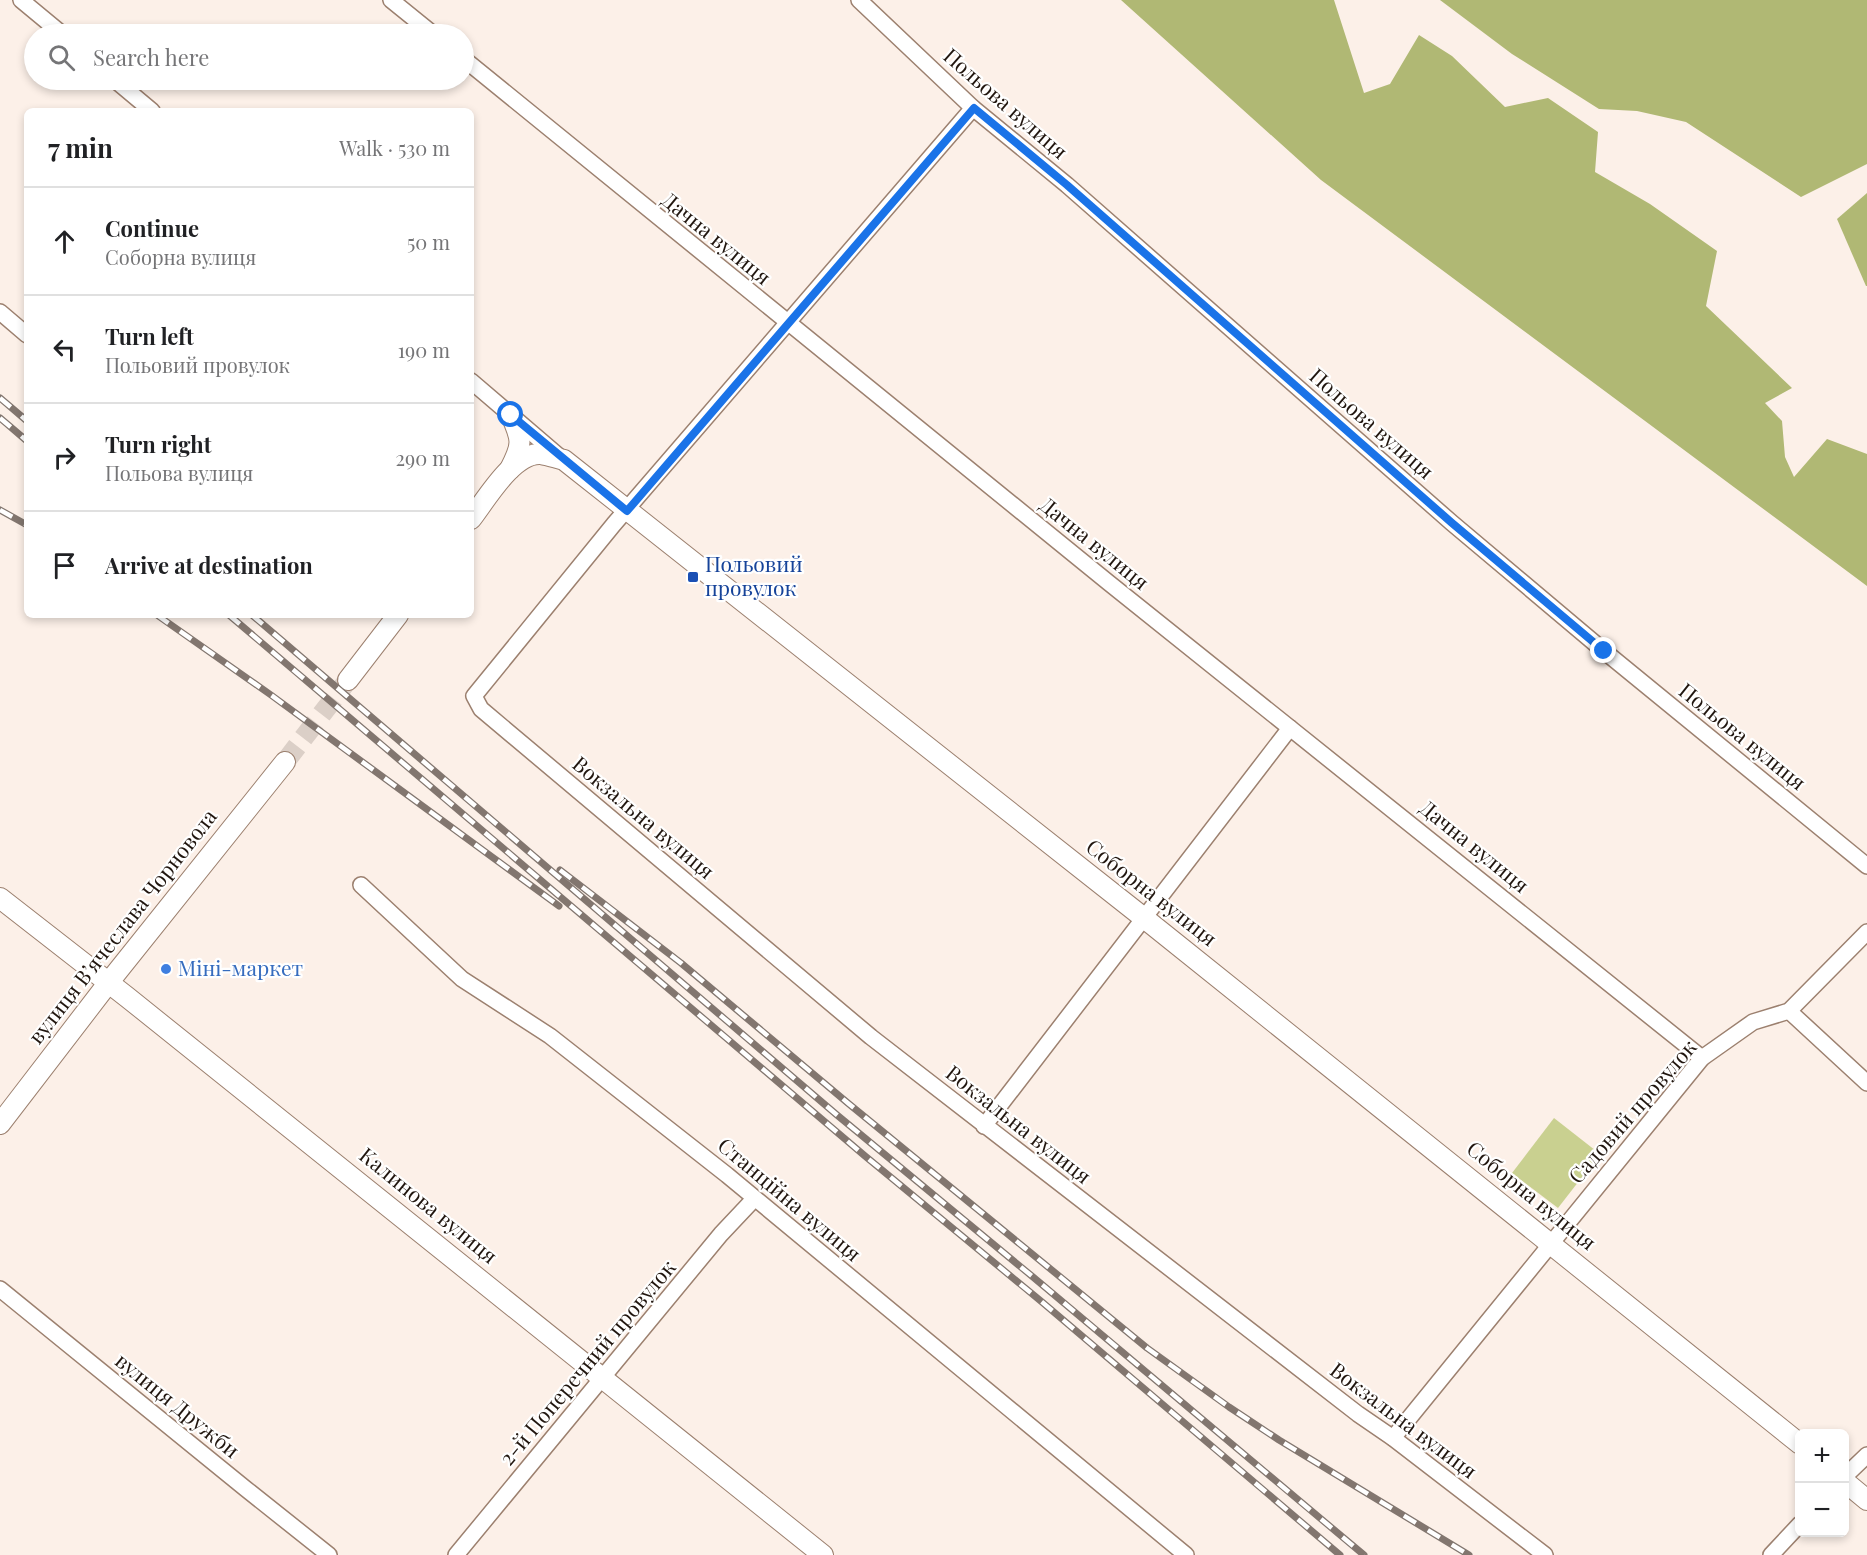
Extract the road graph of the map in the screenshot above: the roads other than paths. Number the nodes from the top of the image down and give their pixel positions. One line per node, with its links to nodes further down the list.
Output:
1 (21, 0): 4 (street)
2 (391, 0): 5 (street)
3 (859, 0): 9 (street, Польова вулиця)
4 (50, 24)
5 (421, 24)
6 (474, 67): 11 (street, Дачна вулиця)
7 (127, 90): 8 (street)
8 (148, 108)
9 (974, 108): 11 (street); 23 (street, Польова вулиця)
10 (0, 312): 12 (street)
11 (788, 324): 17 (street); 21 (street, Дачна вулиця)
12 (24, 332)
13 (474, 384): 14 (street, Соборна вулиця)
14 (511, 415): 15 (street, Соборна вулиця); 16 (street)
15 (564, 460): 16 (street); 17 (street, Соборна вулиця)
16 (510, 469): 18 (street)
17 (627, 511): 26 (street, Соборна вулиця); 33 (street, Вокзальна вулиця)
18 (474, 515)
19 (396, 618): 20 (street)
20 (348, 680)
21 (1290, 728): 26 (street); 30 (street, Дачна вулиця)
22 (285, 762): 28 (street, вулиця Вʼячеслава Чорновола)
23 (1867, 866)
24 (361, 885): 34 (street, Станційна вулиця)
25 (0, 898): 28 (street, Калинова вулиця)
26 (1144, 918): 33 (street); 35 (street, Соборна вулиця)
27 (1867, 932): 29 (street, Садовий провулок)
28 (109, 982): 32 (street, вулиця Вʼячеслава Чорновола); 37 (street, Калинова вулиця)
29 (1789, 1011): 30 (street, Садовий провулок); 31 (street)
30 (1702, 1058): 35 (street, Садовий провулок)
31 (1867, 1083)
32 (0, 1124)
33 (984, 1126): 38 (street, Вокзальна вулиця)
34 (754, 1199): 37 (street, 2-й Поперечний провулок); 48 (street, Станційна вулиця)
35 (1550, 1243): 38 (street, Садовий провулок); 39 (street, Соборна вулиця)
36 (0, 1289): 45 (street, вулиця Дружби)
37 (604, 1378): 46 (street, 2-й Поперечний провулок); 47 (street, Калинова вулиця)
38 (1392, 1438): 49 (street, Вокзальна вулиця)
39 (1795, 1440)
40 (1867, 1455): 41 (street)
41 (1849, 1475)
42 (1849, 1483): 43 (street)
43 (1867, 1500)
44 (1795, 1529): 50 (street)
45 (329, 1555)
46 (456, 1555)
47 (823, 1555)
48 (1186, 1555)
49 (1545, 1555)
50 (1771, 1555)

